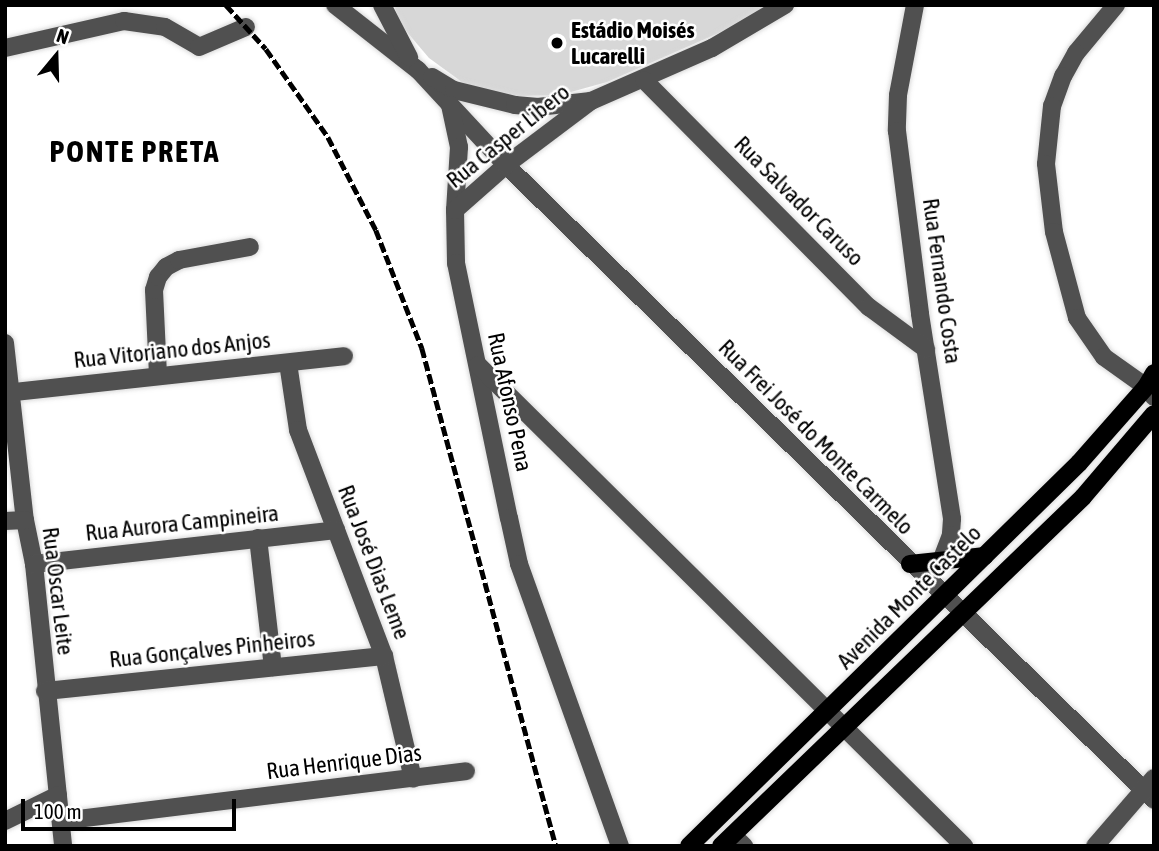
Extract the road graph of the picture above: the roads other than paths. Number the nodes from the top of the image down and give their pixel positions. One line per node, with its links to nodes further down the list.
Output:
1 (335, 5): 8 (street, Rua Afonso Pena)
2 (382, 5): 8 (street)
3 (785, 5): 9 (street, Rua Casper Libero)
4 (915, 5): 16 (street, Rua Fernando Costa)
5 (1116, 5): 21 (street)
6 (246, 27): 7 (street)
7 (5, 48)
8 (418, 70): 10 (street, Rua Casper Libero); 11 (street, Rua Afonso Pena)
9 (644, 80): 10 (street, Rua Casper Libero); 16 (street, Rua Salvador Caruso)
10 (591, 101): 12 (street, Rua Casper Libero)
11 (449, 104): 12 (street, Rua Frei José do Monte Carmelo); 13 (street, Rua Afonso Pena)
12 (506, 165): 13 (street, Rua Casper Libero); 31 (street, Rua Frei José do Monte Carmelo)
13 (455, 210): 19 (street, Rua Afonso Pena)
14 (250, 247): 20 (street)
15 (5, 343): 22 (street, Rua Oscar Leite)
16 (926, 349): 29 (street, Rua Fernando Costa)
17 (344, 356): 18 (street, Rua Vitoriano dos Anjos)
18 (288, 363): 20 (street, Rua Vitoriano dos Anjos); 26 (street, Rua José Dias Leme)
19 (478, 365): 37 (street); 47 (street, Rua Afonso Pena)
20 (158, 375): 22 (street, Rua Vitoriano dos Anjos)
21 (1151, 386): 28 (main road, Avenida Monte Castelo)
22 (7, 393): 24 (street, Rua Oscar Leite)
23 (1154, 414): 33 (main road)
24 (25, 520): 25 (street); 30 (street, Rua Oscar Leite)
25 (5, 522)
26 (336, 530): 27 (street, Rua Aurora Campineira); 34 (street, Rua José Dias Leme)
27 (258, 538): 30 (street, Rua Aurora Campineira); 35 (street)
28 (985, 556): 29 (main road); 32 (main road, Avenida Monte Castelo)
29 (941, 562): 31 (main road)
30 (33, 564): 36 (street, Rua Oscar Leite)
31 (910, 564): 32 (street, Rua Frei José do Monte Carmelo)
32 (945, 597): 33 (street, Rua Frei José do Monte Carmelo); 37 (main road, Avenida Monte Castelo)
33 (964, 614): 38 (main road); 41 (street, Rua Frei José do Monte Carmelo)
34 (384, 656): 35 (street, Rua Gonçalves Pinheiros); 40 (street, Rua José Dias Leme)
35 (273, 667): 36 (street, Rua Gonçalves Pinheiros)
36 (45, 691): 42 (street, Rua Oscar Leite)
37 (829, 711): 38 (street); 48 (main road, Avenida Monte Castelo)
38 (846, 729): 45 (main road); 49 (street)
39 (466, 771): 40 (street, Rua Henrique Dias)
40 (413, 779): 44 (street, Rua Henrique Dias)
41 (1150, 789): 50 (street)
42 (58, 795): 43 (street); 44 (street, Rua Oscar Leite)
43 (5, 821)
44 (61, 821): 46 (street, Rua Oscar Leite)
45 (733, 842)
46 (63, 846)
47 (620, 846)
48 (689, 846)
49 (964, 846)
50 (1095, 846)

